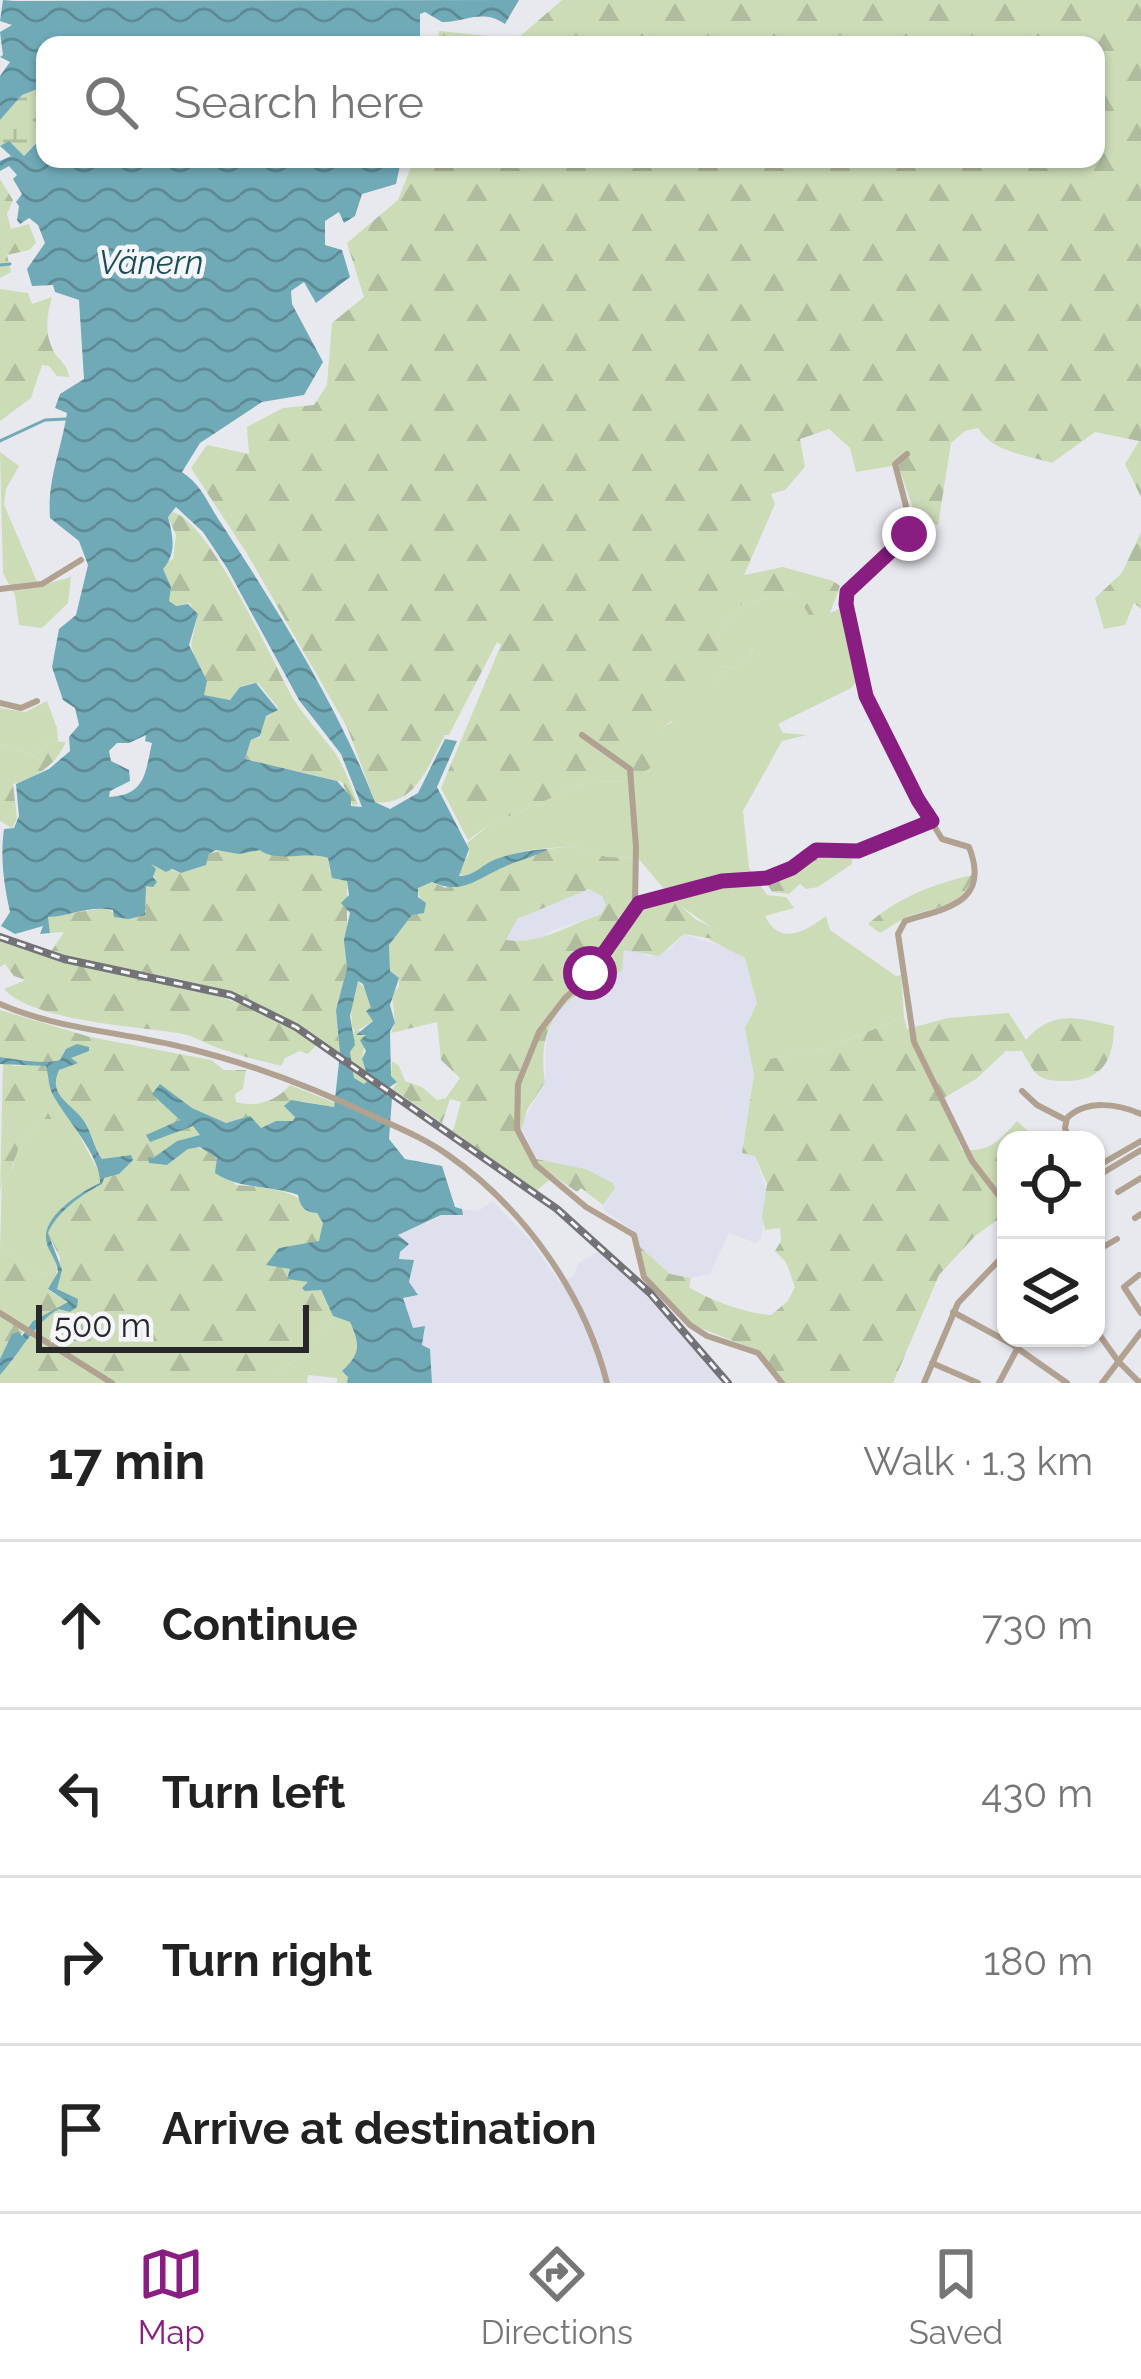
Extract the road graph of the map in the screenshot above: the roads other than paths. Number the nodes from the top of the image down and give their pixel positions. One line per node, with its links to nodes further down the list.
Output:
1 (907, 454): 7 (street)
2 (81, 560): 3 (street)
3 (0, 589)
4 (37, 701): 5 (street)
5 (0, 703)
6 (582, 735): 8 (street)
7 (932, 821): 8 (street); 19 (street)
8 (635, 907): 34 (street)
9 (0, 1004): 33 (street)
10 (1022, 1091): 12 (street)
11 (1141, 1114): 12 (street)
12 (1066, 1120): 13 (street)
13 (1068, 1131)
14 (1141, 1145): 15 (street); 16 (street)
15 (1105, 1163)
16 (1105, 1171)
17 (1141, 1178): 18 (street)
18 (1118, 1192)
19 (997, 1193)
20 (1117, 1239): 21 (street)
21 (1105, 1246)
22 (997, 1262): 24 (street)
23 (1139, 1275): 26 (street)
24 (953, 1312): 29 (street); 31 (street)
25 (0, 1313): 32 (street)
26 (1141, 1313)
27 (1141, 1332): 30 (street)
28 (1105, 1343): 30 (street)
29 (1017, 1348): 37 (street); 38 (street)
30 (1118, 1361): 39 (street); 40 (street)
31 (931, 1362): 35 (street); 36 (street)
32 (112, 1383)
33 (607, 1383)
34 (782, 1383)
35 (924, 1383)
36 (978, 1383)
37 (999, 1383)
38 (1067, 1383)
39 (1102, 1383)
40 (1140, 1383)

